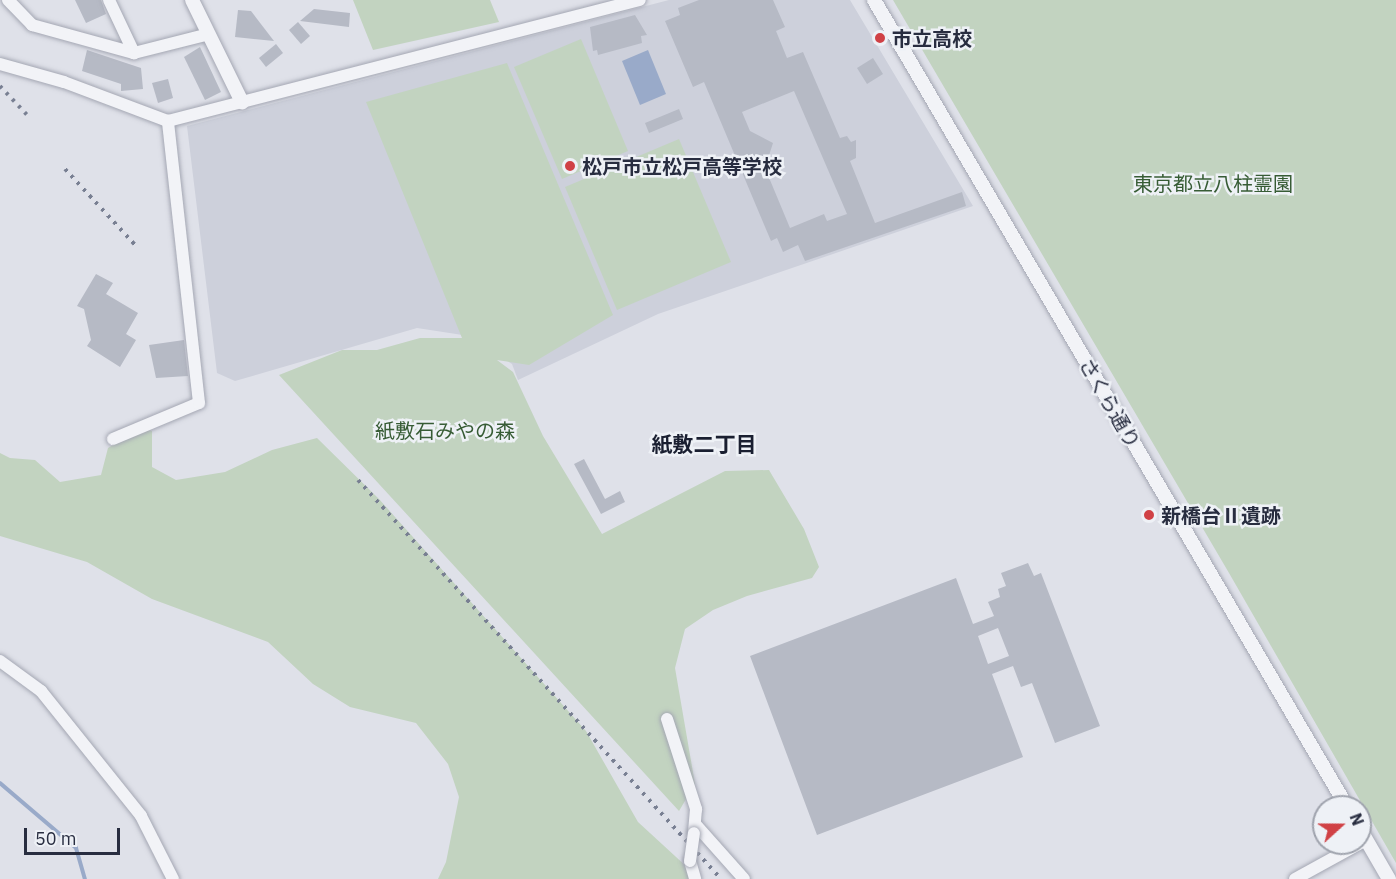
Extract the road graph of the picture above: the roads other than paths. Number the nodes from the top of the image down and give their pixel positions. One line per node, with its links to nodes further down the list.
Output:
1 (8, 0): 7 (street)
2 (109, 0): 7 (street)
3 (192, 0): 6 (street)
4 (640, 0): 9 (street)
5 (874, 0): 14 (street, さくら通り)
6 (209, 34): 7 (street); 9 (street)
7 (134, 53)
8 (1, 63): 10 (street)
9 (242, 102): 10 (street)
10 (168, 121): 11 (street)
11 (113, 439)
12 (0, 661): 18 (street)
13 (667, 719): 15 (street)
14 (1340, 795)
15 (695, 829): 19 (street, bridge); 20 (street)
16 (1372, 850): 22 (street)
17 (1332, 855): 21 (street)
18 (172, 879)
19 (695, 879)
20 (744, 879)
21 (1295, 879)
22 (1389, 879)

